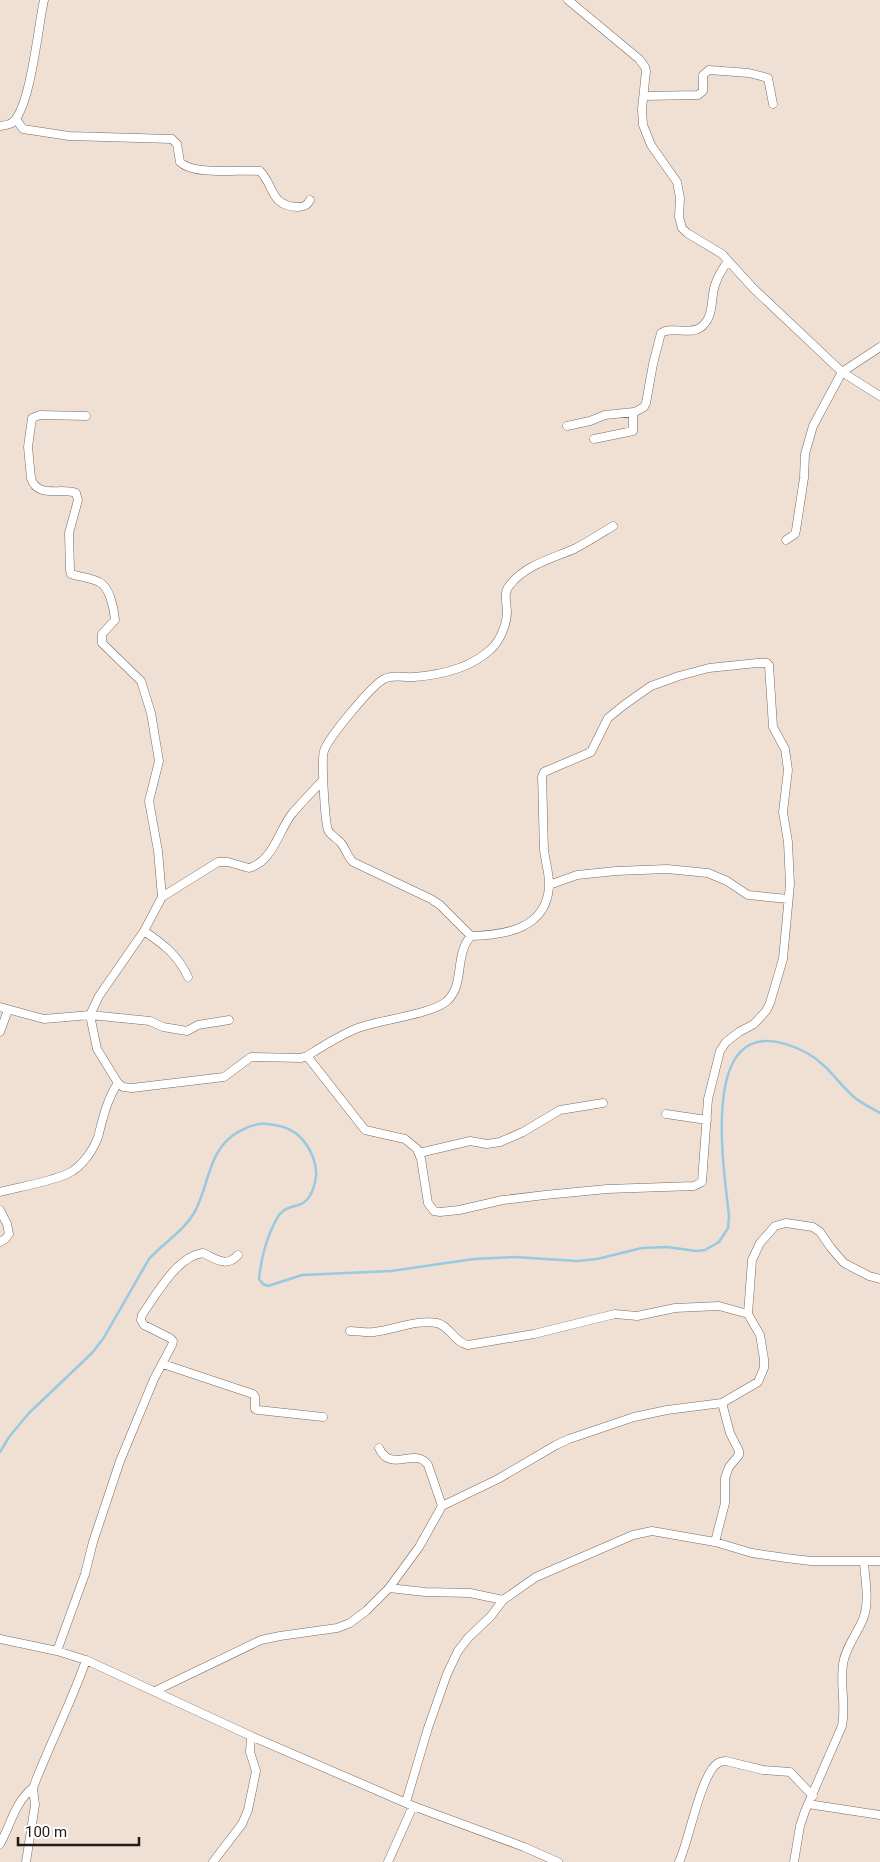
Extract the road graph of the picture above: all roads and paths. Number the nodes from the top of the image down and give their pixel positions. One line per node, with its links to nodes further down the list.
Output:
1 (44, 0): 5 (street)
2 (568, 0): 3 (street)
3 (644, 96): 4 (street); 8 (street)
4 (772, 104)
5 (16, 119): 6 (street); 7 (street)
6 (0, 126)
7 (310, 200)
8 (728, 261): 10 (street); 12 (street)
9 (880, 346): 10 (street)
10 (842, 372): 11 (street); 17 (street)
11 (880, 396)
12 (634, 412): 14 (street); 15 (street)
13 (86, 416): 20 (street)
14 (567, 426)
15 (594, 439)
16 (613, 526): 18 (street)
17 (786, 540)
18 (322, 780): 20 (street); 23 (street)
19 (549, 885): 21 (street); 21 (street); 23 (street)
20 (162, 898): 22 (street)
21 (788, 899): 33 (street)
22 (144, 931): 24 (street); 26 (street)
23 (471, 936): 29 (street)
24 (188, 977)
25 (4, 1009): 26 (street); 28 (street)
26 (90, 1015): 27 (street); 30 (street)
27 (229, 1020)
28 (0, 1032)
29 (307, 1056): 30 (street); 34 (street)
30 (118, 1083): 35 (street)
31 (603, 1103): 34 (street)
32 (666, 1114): 33 (street)
33 (707, 1120): 34 (street)
34 (419, 1153)
35 (0, 1192)
36 (0, 1210): 37 (street)
37 (0, 1242)
38 (238, 1255): 42 (street)
39 (880, 1279): 40 (street)
40 (748, 1314): 41 (street); 43 (street)
41 (350, 1331)
42 (163, 1364): 44 (street); 53 (street)
43 (722, 1404): 46 (street); 47 (street)
44 (323, 1417)
45 (379, 1448): 46 (street)
46 (442, 1506): 50 (street)
47 (715, 1542): 49 (street); 51 (street)
48 (880, 1561): 49 (street)
49 (864, 1562): 58 (street)
50 (389, 1588): 51 (street); 55 (street)
51 (503, 1600): 59 (street)
52 (0, 1639): 53 (street)
53 (57, 1650): 54 (street)
54 (86, 1660): 55 (street); 57 (street)
55 (155, 1691): 56 (street)
56 (251, 1736): 59 (street); 64 (street)
57 (32, 1788): 62 (street); 63 (street)
58 (813, 1796): 60 (street); 67 (street)
59 (410, 1804): 65 (street); 66 (street)
60 (808, 1804): 61 (street); 68 (street)
61 (880, 1815)
62 (0, 1844)
63 (26, 1862)
64 (213, 1862)
65 (388, 1862)
66 (558, 1862)
67 (679, 1862)
68 (794, 1862)

